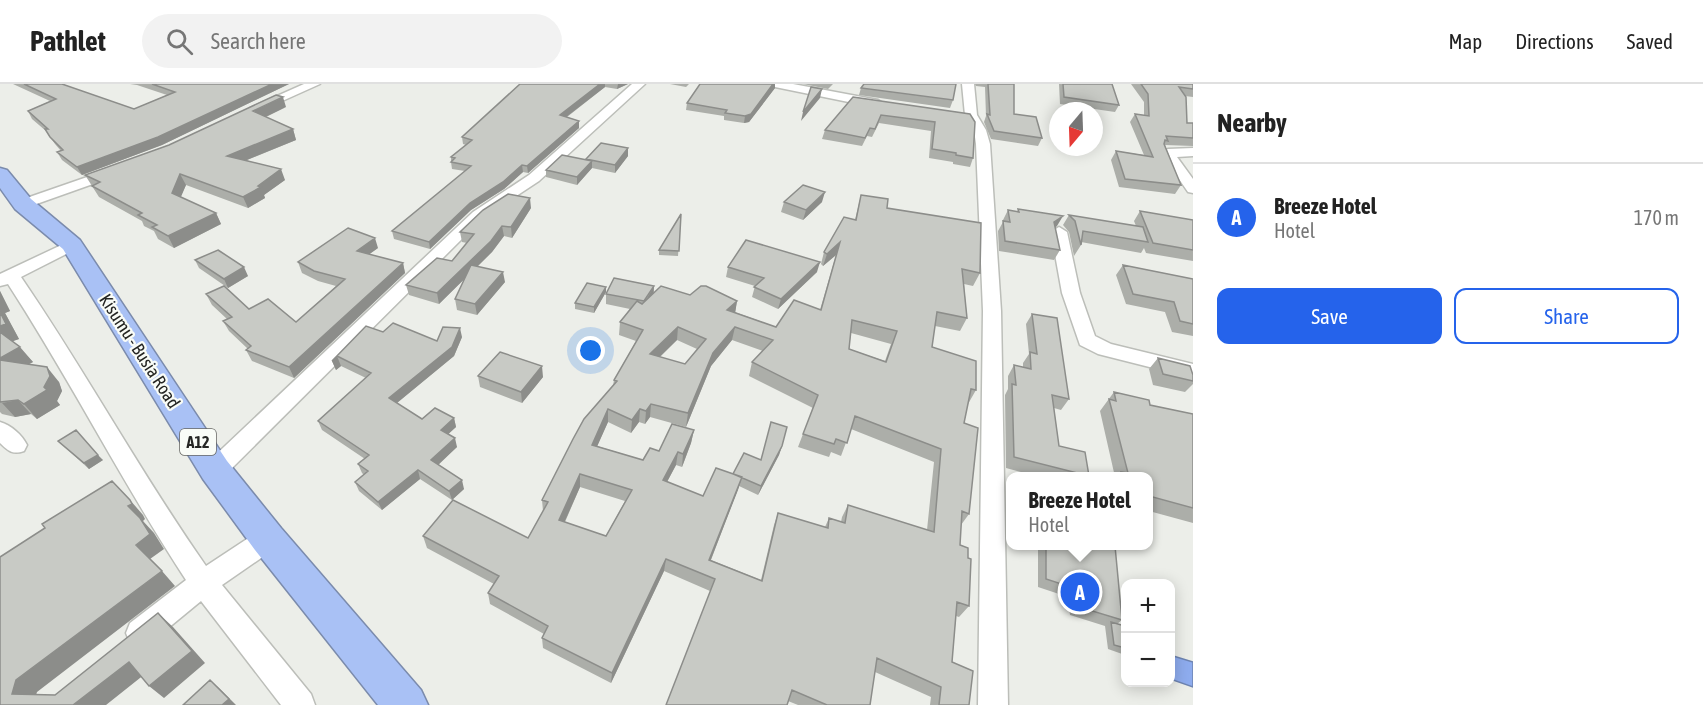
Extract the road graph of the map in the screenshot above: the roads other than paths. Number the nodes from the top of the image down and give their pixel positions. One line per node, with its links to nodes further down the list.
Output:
1 (314, 84): 6 (street)
2 (639, 84): 16 (street)
3 (775, 84): 5 (street)
4 (968, 84): 22 (street)
5 (888, 106)
6 (243, 114)
7 (1193, 152): 10 (street)
8 (129, 166): 11 (street)
9 (0, 174): 11 (highway, Kisumu - Busia Road / A12)
10 (1193, 189)
11 (23, 204): 13 (highway, Kisumu - Busia Road / A12)
12 (1059, 232): 15 (street)
13 (72, 245): 14 (street); 16 (highway, Kisumu - Busia Road / A12)
14 (6, 278): 18 (street)
15 (1193, 371)
16 (215, 470): 17 (highway, Kisumu - Busia Road / A12)
17 (268, 539): 18 (street); 21 (highway, Kisumu - Busia Road / A12)
18 (203, 583): 19 (street); 20 (street)
19 (122, 648)
20 (300, 705)
21 (406, 705)
22 (993, 705)

